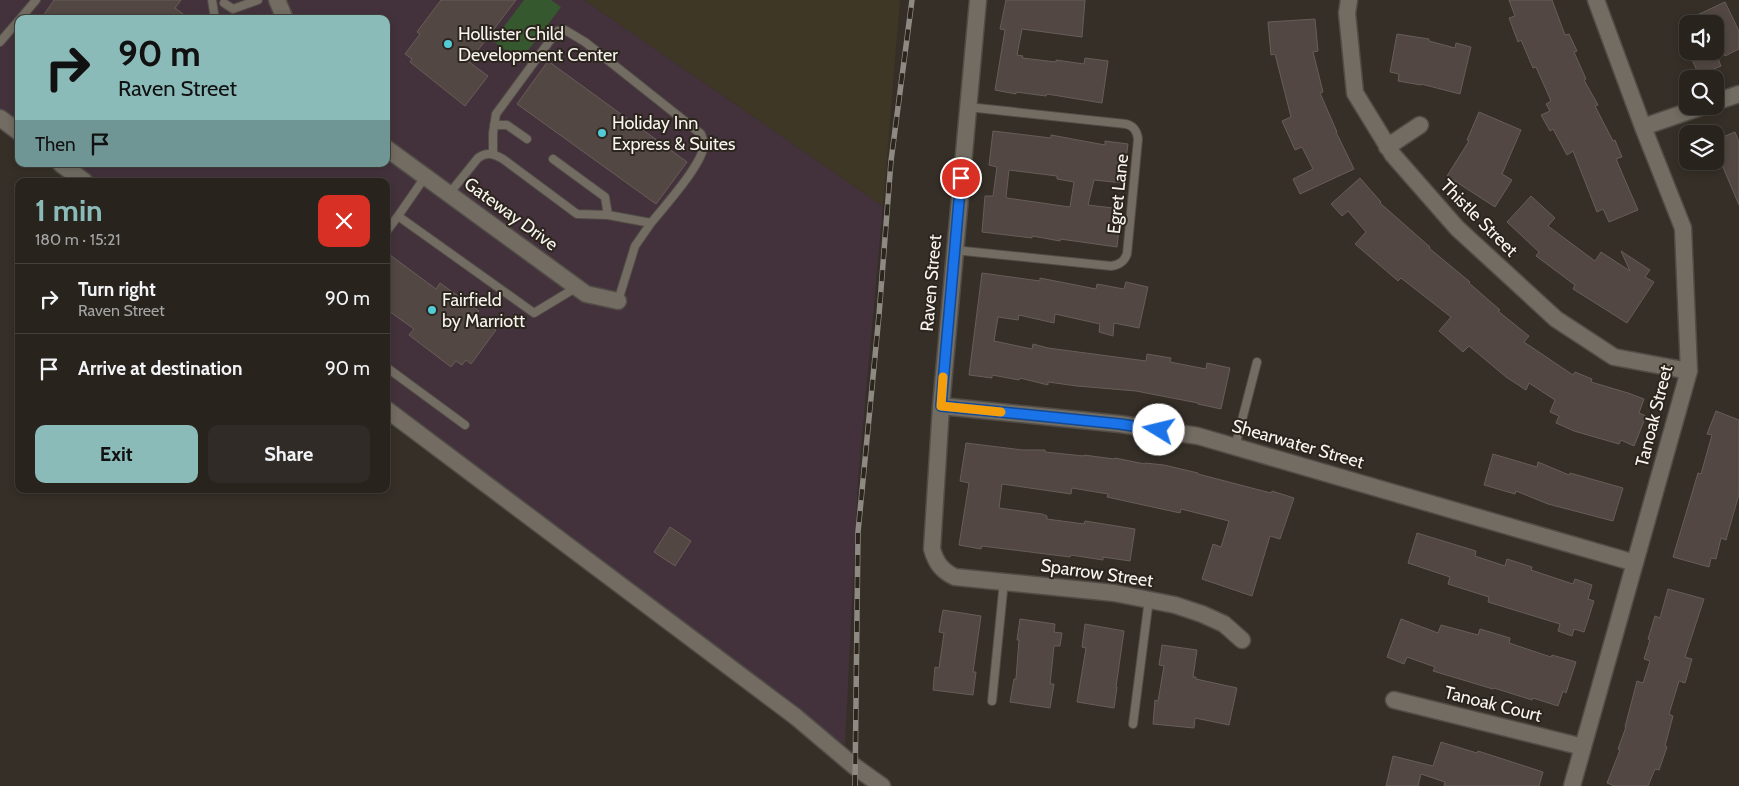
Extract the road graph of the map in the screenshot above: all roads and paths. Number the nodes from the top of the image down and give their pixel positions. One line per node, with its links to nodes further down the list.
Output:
1 (36, 0): 9 (lane)
2 (258, 0): 7 (lane)
3 (276, 0): 10 (street)
4 (978, 0): 15 (street, Raven Street)
5 (1349, 0): 23 (street, Thistle Street)
6 (1596, 0): 20 (street, Tanoak Street)
7 (224, 1): 8 (lane)
8 (212, 3)
9 (23, 15)
10 (282, 15)
11 (15, 24): 12 (lane)
12 (0, 42)
13 (1739, 94): 14 (street)
14 (1724, 99)
15 (968, 107): 35 (street, Raven Street); 35 (lane, Egret Lane)
16 (1679, 115): 20 (street)
17 (0, 118): 21 (street)
18 (1420, 124): 23 (street)
19 (494, 125): 22 (lane); 25 (lane); 33 (lane)
20 (1643, 127): 40 (street, Tanoak Street)
21 (15, 129)
22 (526, 139)
23 (1387, 147): 40 (street, Thistle Street)
24 (390, 151): 28 (street, Gateway Drive)
25 (493, 154): 30 (lane); 31 (lane)
26 (553, 159): 31 (lane)
27 (65, 167): 29 (street)
28 (425, 177): 30 (street, Gateway Drive); 32 (lane)
29 (80, 178)
30 (449, 194): 36 (street, Gateway Drive)
31 (608, 215): 33 (lane)
32 (398, 216): 34 (lane); 36 (lane)
33 (651, 224): 37 (lane)
34 (390, 227)
35 (954, 250): 41 (street, Raven Street)
36 (577, 287): 37 (street, Gateway Drive)
37 (618, 301)
38 (1258, 362): 44 (lane)
39 (390, 370): 43 (lane)
40 (1689, 371): 45 (street, Tanoak Street)
41 (941, 406): 44 (street, Shearwater Street); 46 (street, Raven Street)
42 (390, 412): 54 (street)
43 (465, 425)
44 (1235, 447): 45 (street, Shearwater Street)
45 (1635, 563): 53 (street, Tanoak Street)
46 (941, 568): 47 (street, Sparrow Street)
47 (1004, 582): 48 (street, Sparrow Street); 51 (lane)
48 (1149, 600): 49 (street, Sparrow Street); 52 (lane)
49 (1242, 640)
50 (1394, 700): 53 (street, Tanoak Court)
51 (992, 701)
52 (1133, 724)
53 (1583, 747): 55 (street, Tanoak Street)
54 (882, 786)
55 (1572, 786)

